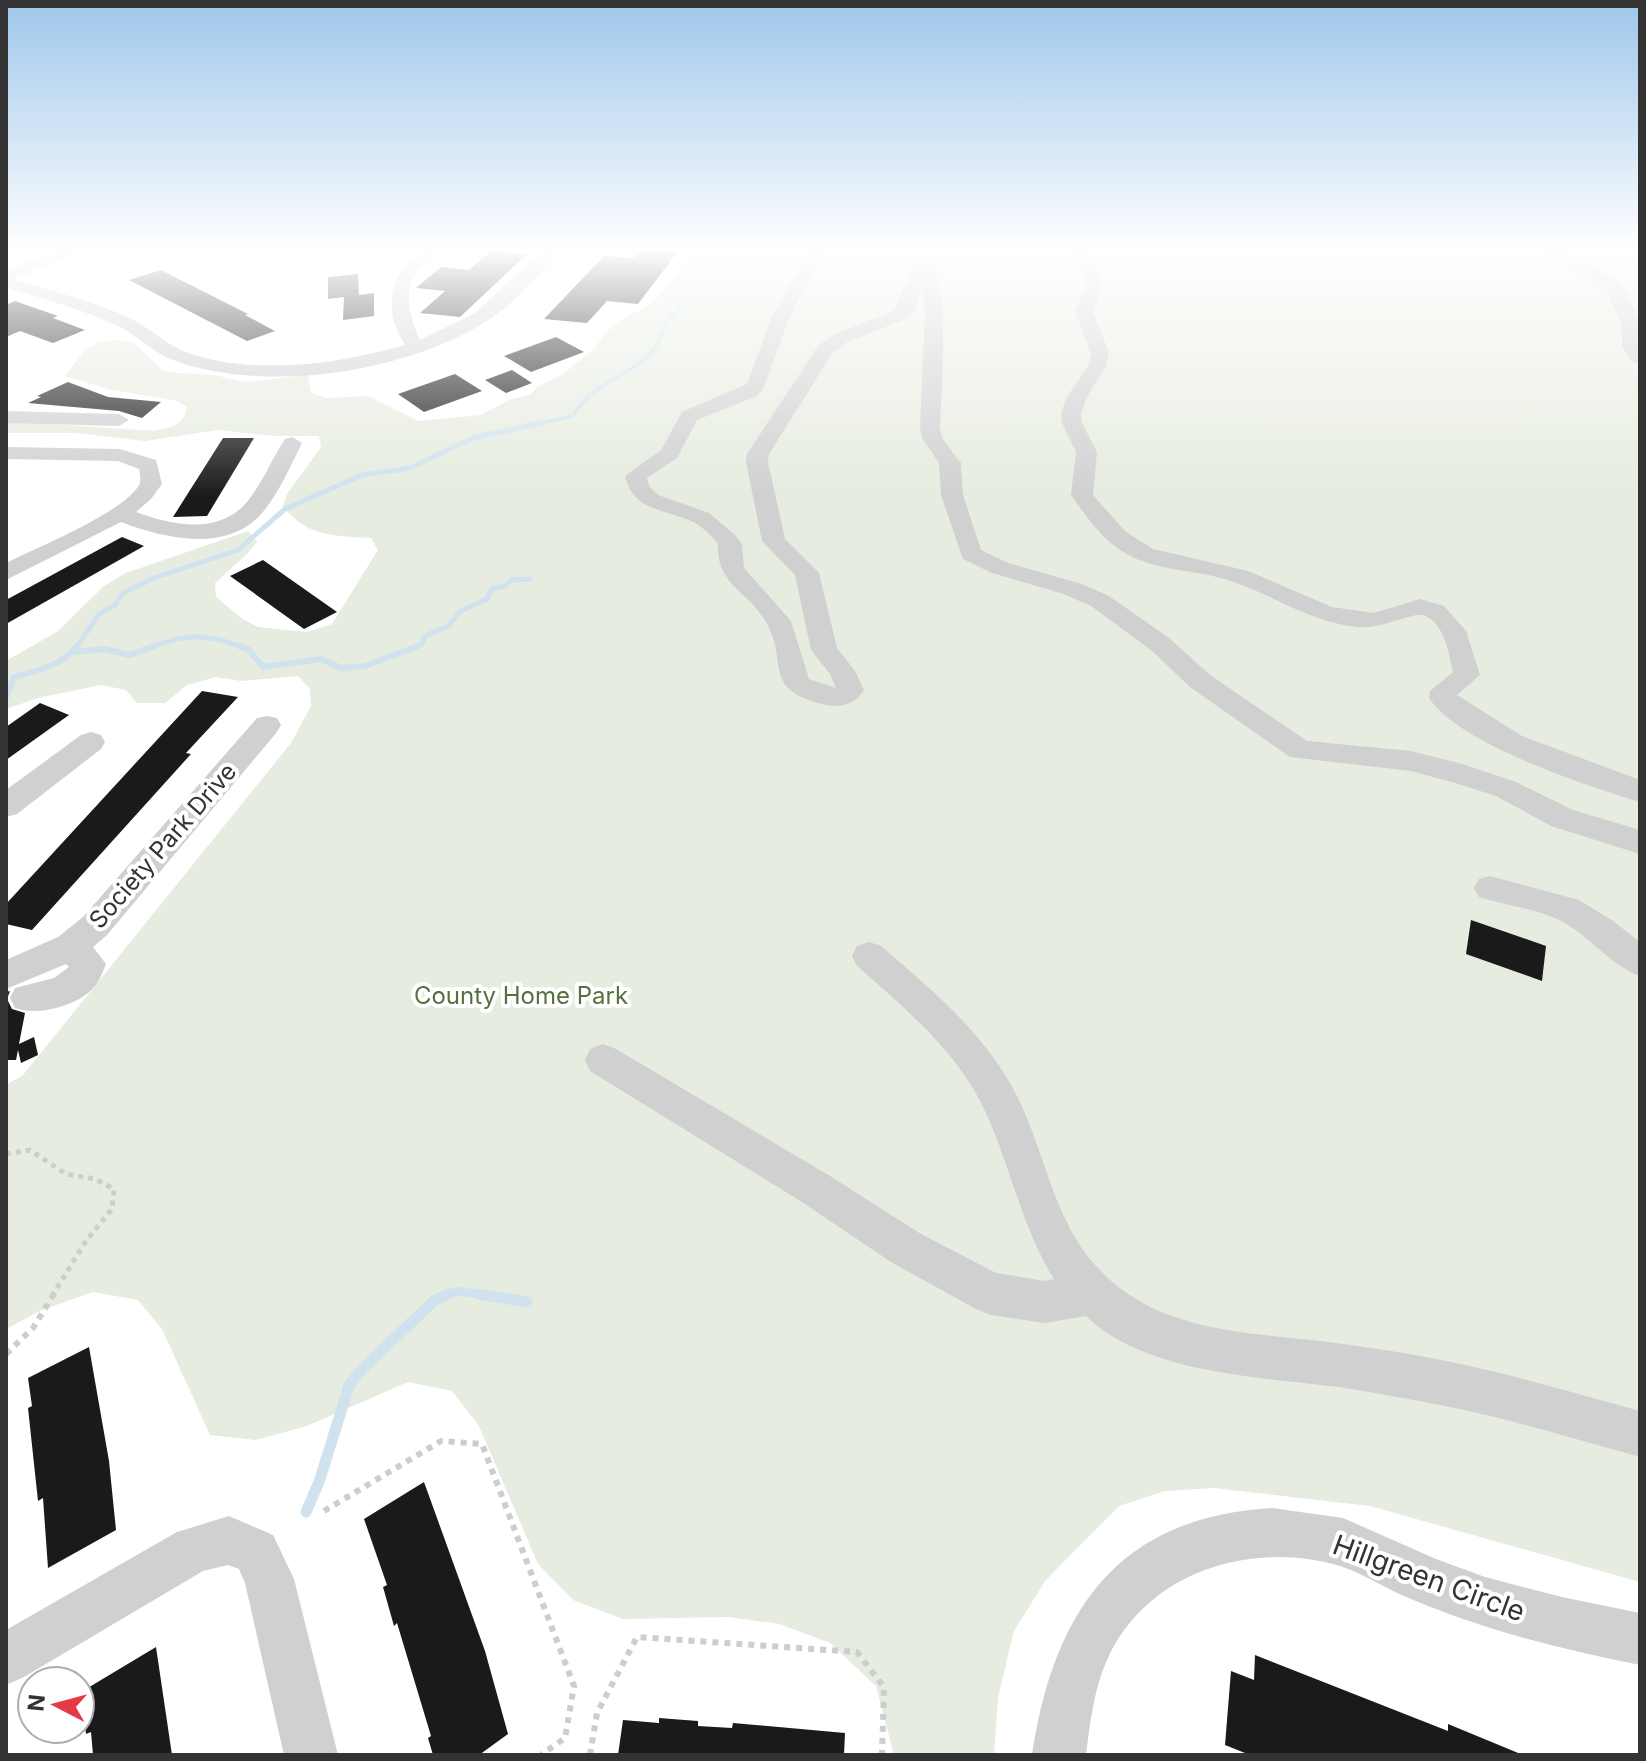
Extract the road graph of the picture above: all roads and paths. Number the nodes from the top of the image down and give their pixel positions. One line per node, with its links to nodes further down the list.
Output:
1 (144, 332): 9 (street)
2 (406, 332): 9 (street)
3 (452, 332): 9 (street)
4 (774, 332): 11 (street)
5 (856, 332): 16 (street)
6 (933, 332): 23 (street)
7 (1092, 332): 21 (street)
8 (1632, 332): 10 (street)
9 (416, 347)
10 (1640, 358)
11 (758, 386): 16 (street); 16 (street)
12 (6, 417): 13 (street)
13 (119, 420)
14 (292, 443): 17 (street)
15 (6, 453): 17 (street)
16 (757, 462)
17 (119, 513): 18 (street)
18 (7, 571)
19 (267, 725): 27 (street, Society Park Drive)
20 (91, 742): 22 (street)
21 (1640, 791)
22 (6, 806)
23 (1640, 842)
24 (1490, 888): 26 (street)
25 (869, 956): 30 (street)
26 (1640, 962)
27 (17, 987)
28 (603, 1060): 30 (street)
29 (6, 1154): 31 (path)
30 (1093, 1293): 32 (street)
31 (6, 1354)
32 (1640, 1434)
33 (324, 1511): 37 (path)
34 (1640, 1639): 40 (street, Hillgreen Circle)
35 (6, 1659): 36 (street)
36 (311, 1755)
37 (541, 1755)
38 (590, 1755): 39 (path)
39 (882, 1755)
40 (1059, 1755)

